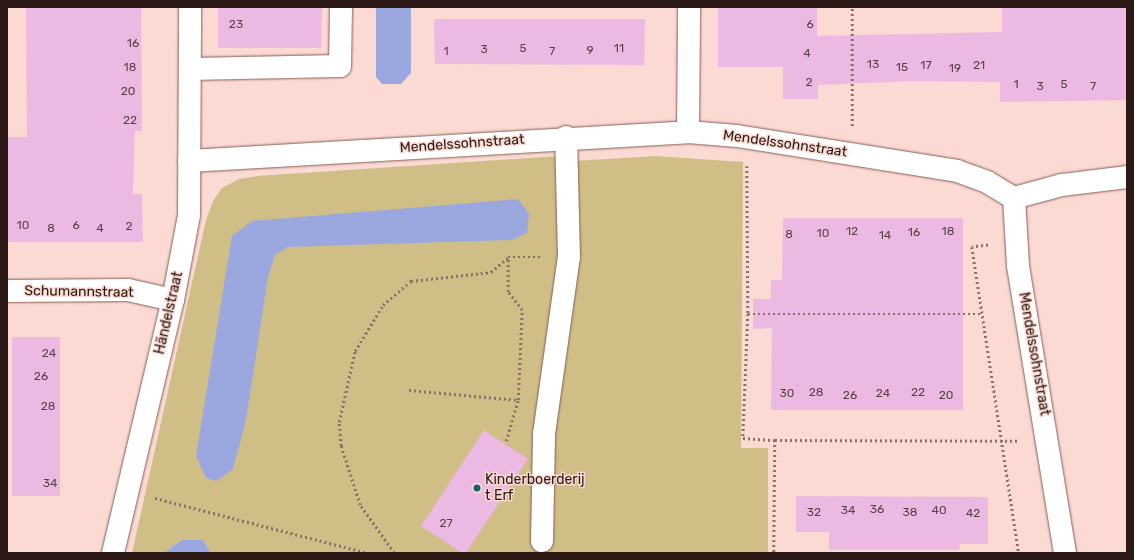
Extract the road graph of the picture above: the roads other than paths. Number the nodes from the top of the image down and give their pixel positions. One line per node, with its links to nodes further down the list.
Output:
1 (190, 7): 4 (street, Händelstraat)
2 (341, 7): 4 (street)
3 (689, 7): 5 (street)
4 (190, 69): 7 (street, Händelstraat)
5 (688, 132): 6 (street, Mendelssohnstraat); 9 (street, Mendelssohnstraat)
6 (566, 137): 7 (street, Mendelssohnstraat); 12 (street)
7 (189, 161): 11 (street, Händelstraat)
8 (1127, 177): 9 (street)
9 (1014, 198): 14 (street, Mendelssohnstraat)
10 (7, 291): 11 (street, Schumannstraat)
11 (173, 300): 13 (street, Händelstraat)
12 (542, 541)
13 (113, 553)
14 (1065, 553)

